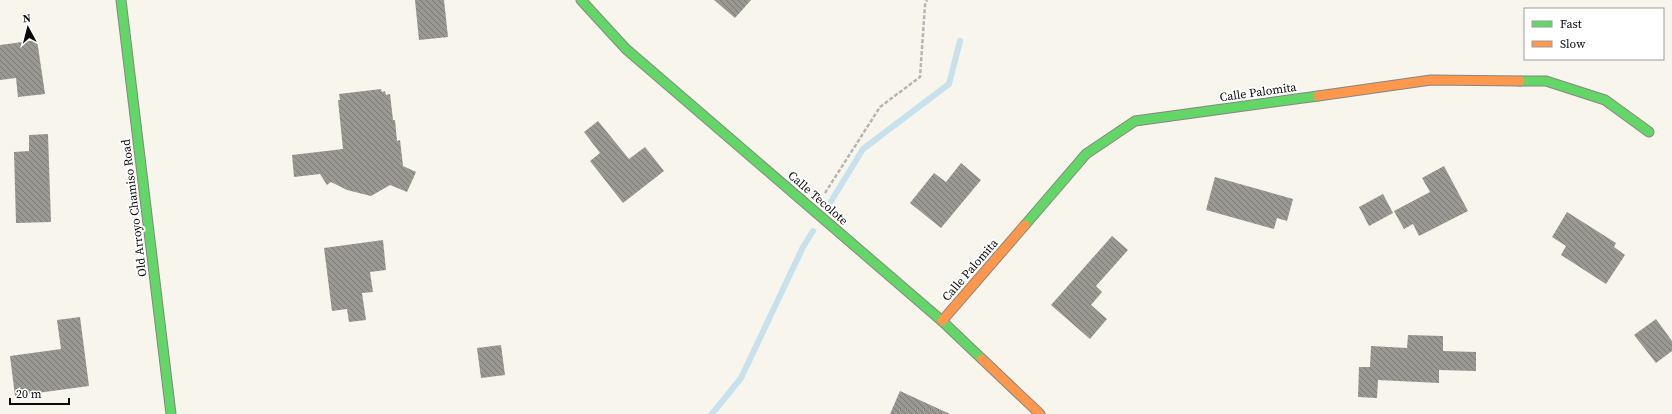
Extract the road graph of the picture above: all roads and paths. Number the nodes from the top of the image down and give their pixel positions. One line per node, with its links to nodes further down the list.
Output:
1 (121, 0): 7 (street, Old Arroyo Chamiso Road)
2 (581, 0): 5 (street, Calle Tecolote)
3 (927, 0): 5 (path)
4 (1649, 132): 6 (street, Calle Palomita)
5 (813, 210): 6 (street, Calle Tecolote)
6 (942, 321): 8 (street, Calle Tecolote)
7 (171, 414)
8 (1040, 414)

